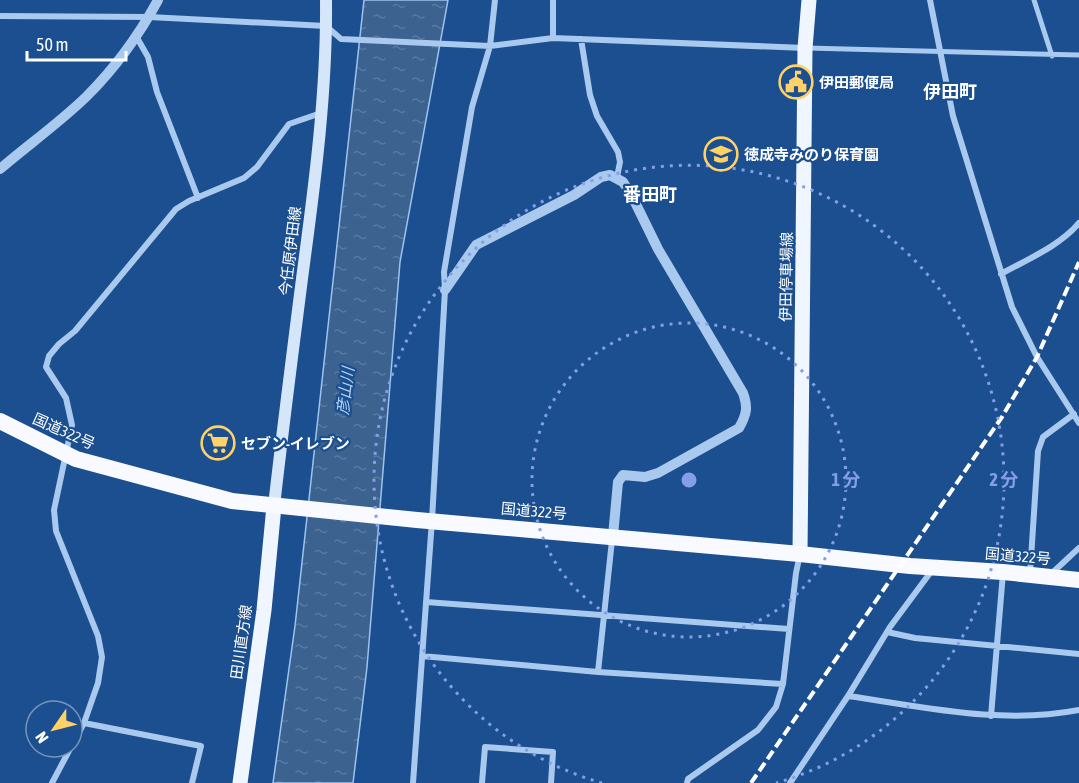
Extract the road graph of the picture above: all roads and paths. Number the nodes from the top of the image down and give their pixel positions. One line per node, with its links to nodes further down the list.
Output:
1 (158, 0): 9 (street)
2 (326, 0): 10 (main road, 今任原伊田線)
3 (495, 0): 14 (street)
4 (553, 0): 12 (street)
5 (809, 0): 15 (main road, 伊田停車場線)
6 (930, 0): 16 (street)
7 (1034, 0): 18 (street)
8 (0, 16): 9 (street)
9 (149, 17): 10 (street); 11 (street)
10 (327, 26): 14 (street); 19 (main road, 今任原伊田線)
11 (136, 35): 20 (street); 22 (street)
12 (553, 38): 13 (street); 14 (street)
13 (582, 39): 15 (street); 21 (street)
14 (490, 46): 25 (street)
15 (805, 48): 16 (street); 34 (main road, 伊田停車場線)
16 (940, 53): 18 (street); 24 (street)
17 (1079, 55): 18 (street)
18 (1052, 56)
19 (321, 113): 22 (street); 30 (main road, 今任原伊田線)
20 (0, 169)
21 (617, 177): 25 (street); 32 (street)
22 (198, 198): 29 (street)
23 (1079, 223): 24 (street)
24 (1001, 274): 26 (street)
25 (444, 290): 31 (street)
26 (1074, 414): 28 (street); 37 (street)
27 (0, 422): 29 (highway, 国道322号)
28 (1079, 423)
29 (67, 455): 30 (highway, 国道322号); 52 (street)
30 (274, 506): 31 (highway, 国道322号); 57 (main road, 田川直方線)
31 (425, 520): 32 (highway, 国道322号); 40 (street)
32 (613, 536): 34 (highway, 国道322号); 41 (street)
33 (1079, 548): 38 (street)
34 (800, 554): 35 (highway, 国道322号); 42 (street)
35 (935, 568): 36 (highway, 国道322号); 43 (street)
36 (1003, 572): 37 (highway, 国道322号); 44 (street)
37 (1030, 575): 38 (highway, 国道322号)
38 (1048, 577): 39 (highway, 国道322号)
39 (1079, 580)
40 (426, 602): 41 (street); 46 (street)
41 (604, 615): 42 (street); 47 (street)
42 (789, 630): 48 (street)
43 (887, 632): 44 (street); 49 (street)
44 (996, 647): 45 (street); 51 (street)
45 (1079, 654)
46 (422, 656): 47 (street); 58 (street)
47 (598, 672): 48 (street)
48 (783, 684): 54 (street)
49 (848, 696): 51 (street); 61 (street)
50 (1079, 710): 51 (street)
51 (991, 716)
52 (84, 723): 56 (street)
53 (64, 759): 55 (street)
54 (686, 782)
55 (52, 783)
56 (192, 783)
57 (240, 783)
58 (413, 783)
59 (482, 783): 60 (street)
60 (551, 783)
61 (790, 783)

